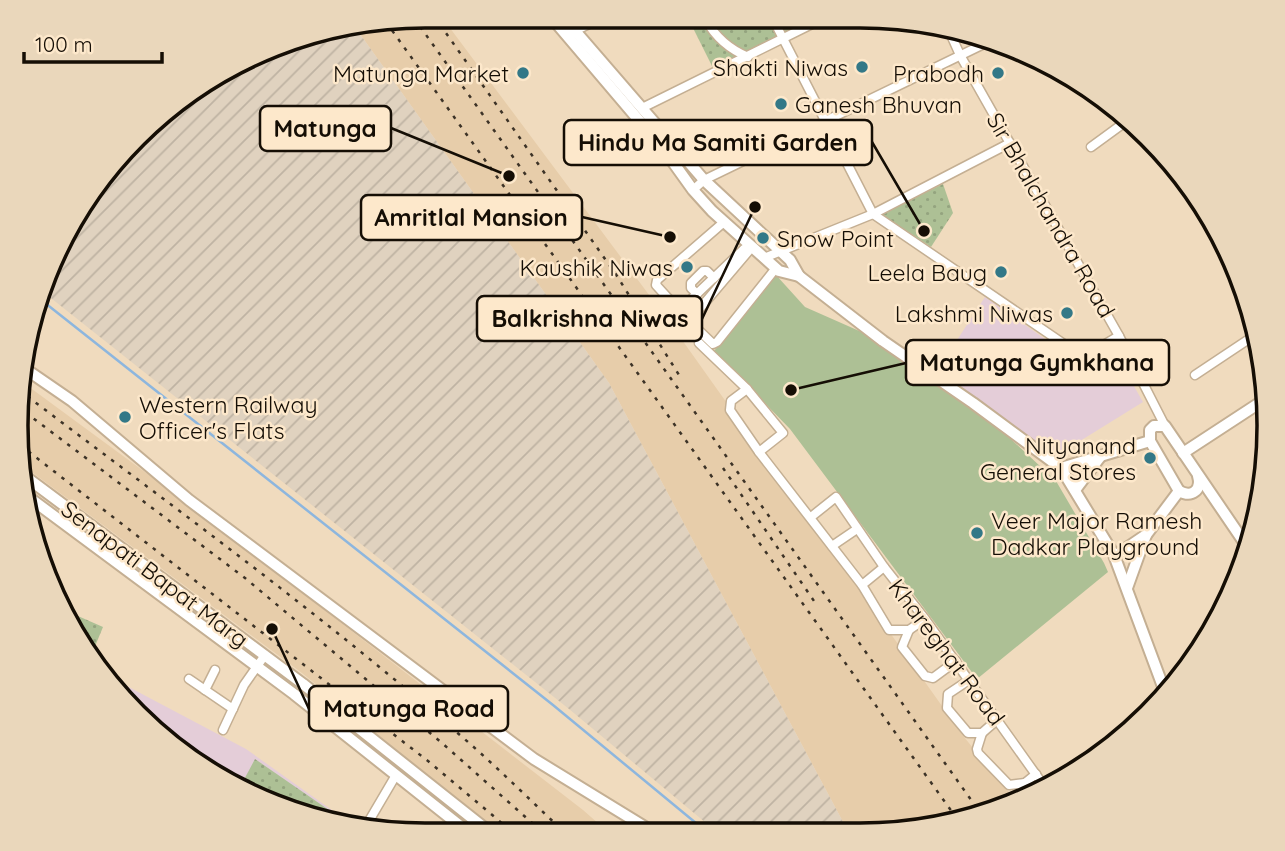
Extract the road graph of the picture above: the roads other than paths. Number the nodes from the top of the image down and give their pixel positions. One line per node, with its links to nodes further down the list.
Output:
1 (560, 28): 19 (street)
2 (572, 28): 7 (street)
3 (581, 28): 7 (street)
4 (712, 28): 12 (street)
5 (778, 28): 8 (street)
6 (804, 28): 8 (street)
7 (574, 31): 13 (street)
8 (783, 39): 12 (street); 14 (street)
9 (954, 40): 11 (street, Sir Bhalchandra Road)
10 (978, 47): 11 (street)
11 (961, 55): 14 (street); 16 (street, Sir Bhalchandra Road)
12 (747, 57): 13 (street)
13 (642, 108): 18 (street)
14 (825, 121): 18 (street); 20 (street)
15 (1120, 126): 17 (street)
16 (1010, 143): 20 (street); 27 (street, Sir Bhalchandra Road)
17 (1091, 147)
18 (704, 180): 19 (street); 23 (street)
19 (692, 190): 21 (street)
20 (873, 214): 23 (street); 27 (street)
21 (724, 222): 22 (street); 22 (street)
22 (750, 245): 24 (street); 25 (street)
23 (779, 251): 24 (street); 26 (street)
24 (764, 258): 25 (street)
25 (776, 268): 26 (street)
26 (799, 276): 39 (street)
27 (1119, 335): 34 (street, Sir Bhalchandra Road)
28 (1247, 340): 31 (street)
29 (699, 342): 32 (street)
30 (31, 373): 84 (street)
31 (1195, 376)
32 (747, 389): 36 (street, Khareghat Road); 36 (street)
33 (1256, 405): 37 (street)
34 (1165, 426): 35 (street); 37 (street, Sir Bhalchandra Road)
35 (1150, 441): 38 (street); 43 (street)
36 (759, 452): 45 (street, Khareghat Road)
37 (1183, 453): 40 (street, Sir Bhalchandra Road)
38 (1100, 457): 39 (street); 42 (street)
39 (1061, 468): 42 (street)
40 (1198, 476): 43 (street); 48 (street, Sir Bhalchandra Road)
41 (32, 482): 49 (street, Senapati Bapat Marg)
42 (1075, 490): 51 (street)
43 (1180, 491): 47 (street)
44 (36, 503): 52 (street, Senapati Bapat Marg)
45 (811, 517): 46 (street); 50 (street, Khareghat Road)
46 (857, 529): 50 (street); 54 (street)
47 (1146, 535): 51 (street); 57 (street)
48 (1240, 538)
49 (117, 545): 52 (street); 53 (street, Senapati Bapat Marg)
50 (832, 546): 56 (street, Khareghat Road)
51 (1115, 556): 57 (street)
52 (109, 557): 55 (street, Senapati Bapat Marg)
53 (147, 567): 55 (street); 58 (street, Senapati Bapat Marg)
54 (884, 567): 56 (street, Khareghat Road); 60 (street, Khareghat Road)
55 (138, 579): 59 (street, Senapati Bapat Marg)
56 (862, 585): 62 (street)
57 (1128, 588): 70 (street)
58 (183, 595): 59 (street); 61 (street, Senapati Bapat Marg)
59 (175, 606): 63 (street, Senapati Bapat Marg)
60 (925, 619): 62 (street); 65 (street, Khareghat Road)
61 (223, 624): 63 (street); 64 (street, Senapati Bapat Marg)
62 (909, 630): 65 (street)
63 (215, 635): 66 (street, Senapati Bapat Marg)
64 (265, 655): 66 (street); 83 (street, Senapati Bapat Marg)
65 (956, 661): 69 (street, Khareghat Road)
66 (257, 667): 72 (street); 77 (street, Senapati Bapat Marg)
67 (215, 670): 71 (street)
68 (189, 679): 71 (street)
69 (970, 680): 73 (street, Khareghat Road); 75 (street)
70 (1163, 681)
71 (205, 690): 72 (street)
72 (233, 709): 74 (street)
73 (998, 719): 75 (street); 76 (street, Khareghat Road)
74 (223, 730)
75 (982, 733): 79 (street)
76 (1036, 774): 78 (street, Khareghat Road); 79 (street)
77 (396, 775): 81 (street); 82 (street, Senapati Bapat Marg)
78 (1040, 780)
79 (1025, 783): 80 (street)
80 (1023, 788)
81 (370, 819)
82 (456, 823)
83 (478, 823)
84 (640, 823)

